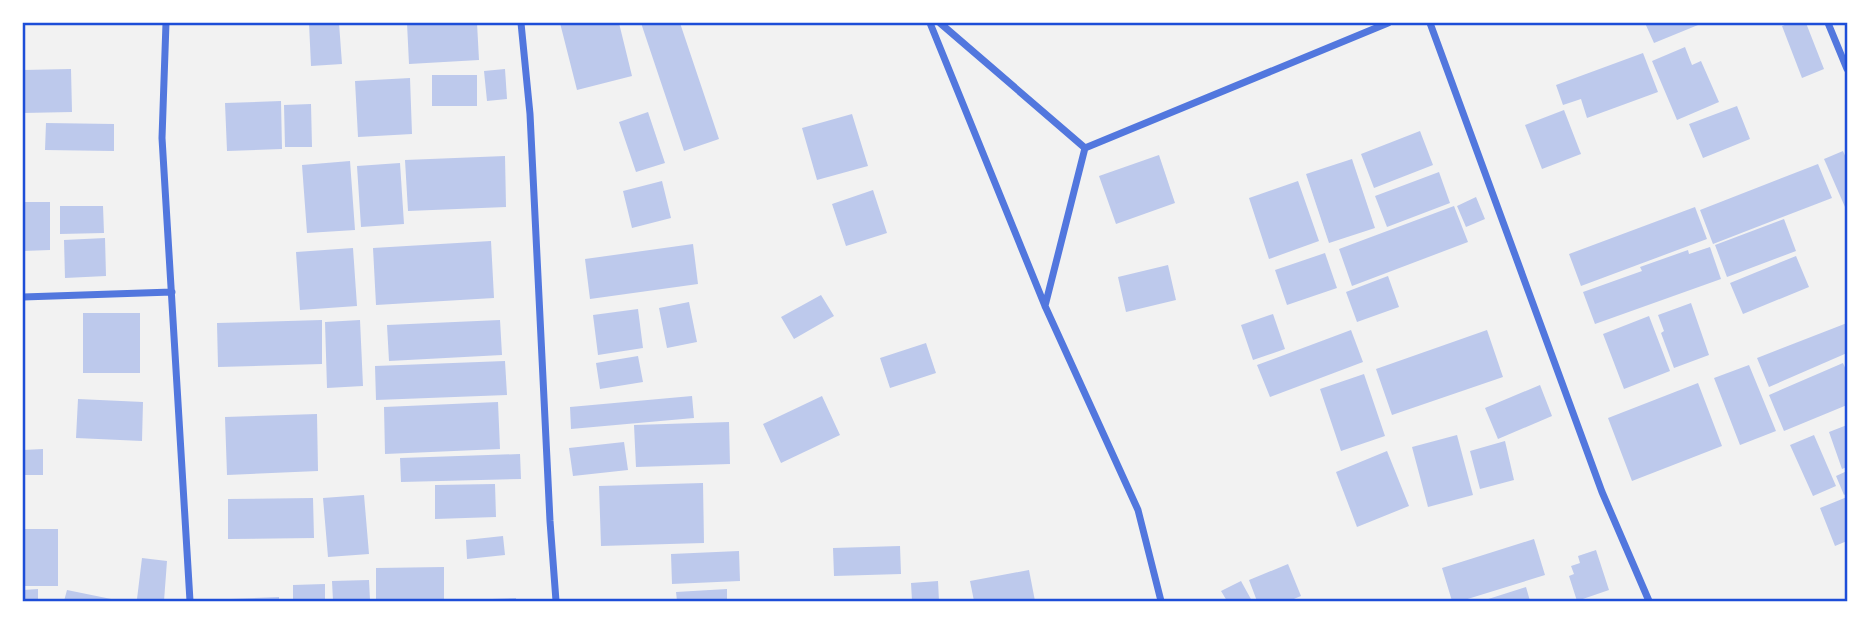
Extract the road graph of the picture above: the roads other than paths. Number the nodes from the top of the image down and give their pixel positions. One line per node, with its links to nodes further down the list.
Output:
1 (166, 23): 10 (street)
2 (521, 23): 14 (street)
3 (930, 23): 12 (street)
4 (940, 23): 9 (street)
5 (1388, 23): 9 (street)
6 (1430, 23): 16 (street)
7 (1828, 23): 8 (street)
8 (1847, 69)
9 (1085, 148): 12 (street)
10 (172, 292): 11 (street); 13 (street)
11 (23, 297)
12 (1045, 306): 15 (street)
13 (190, 601)
14 (556, 601)
15 (1161, 601)
16 (1649, 601)

